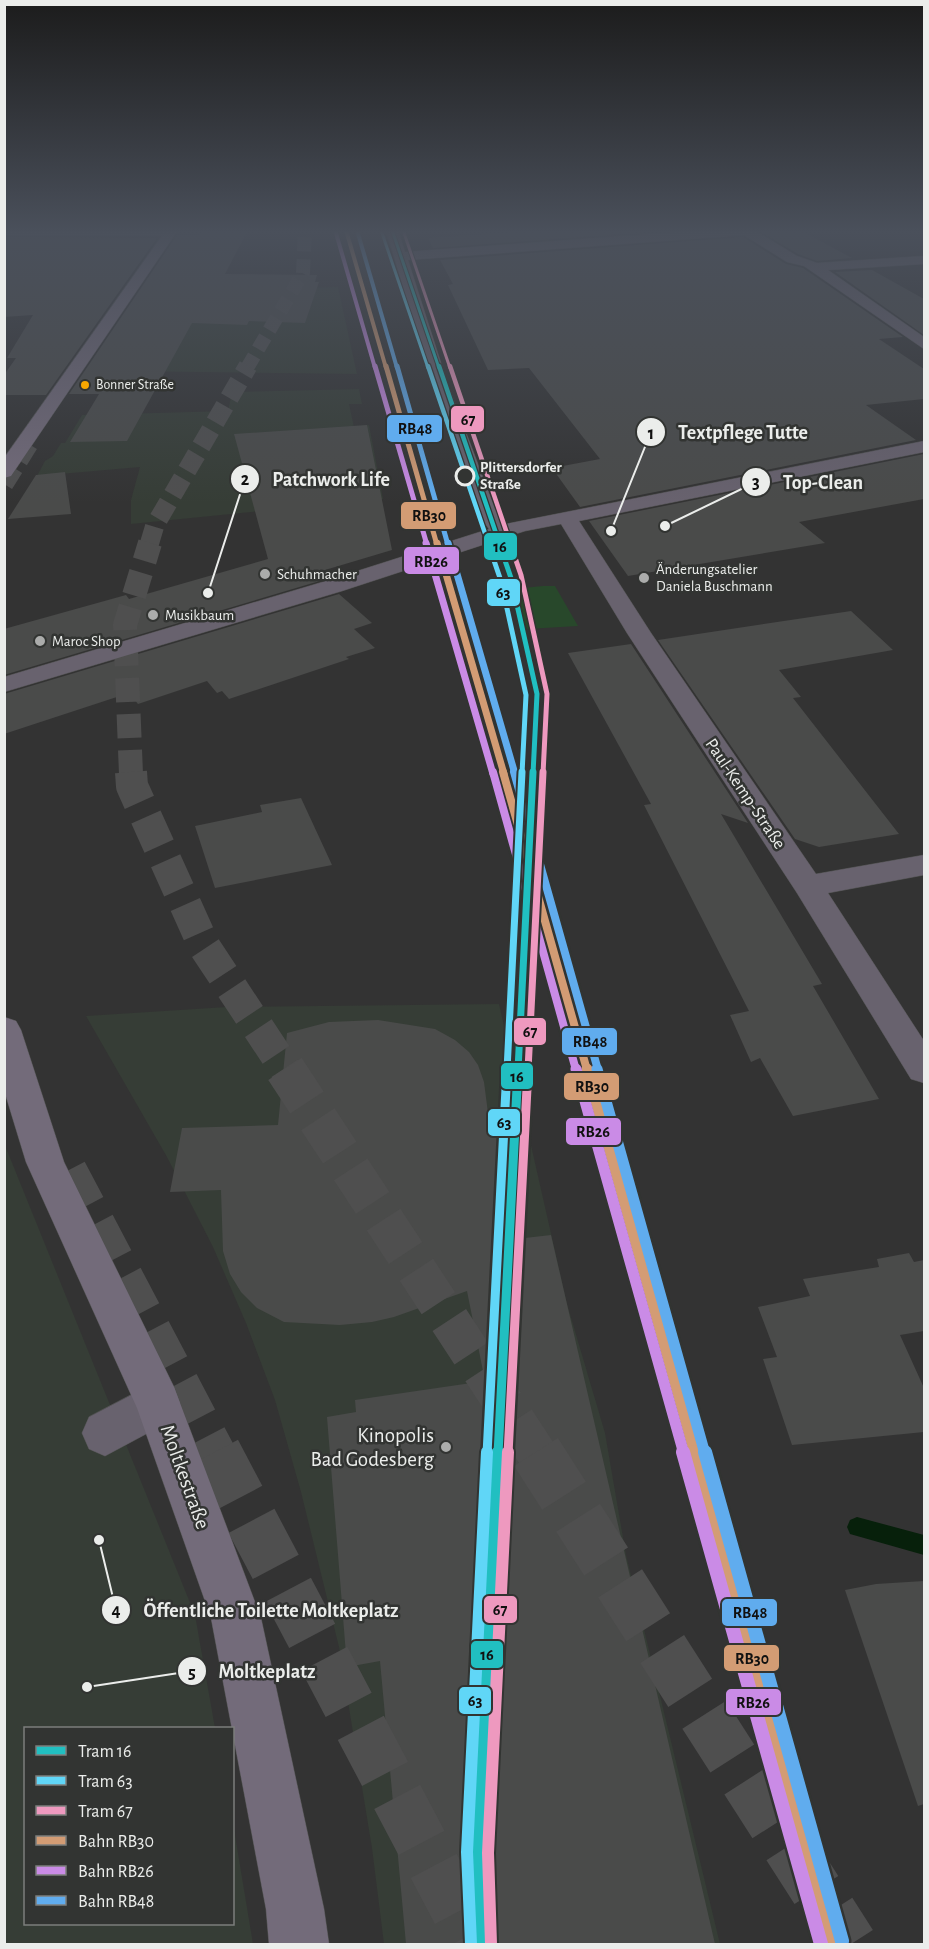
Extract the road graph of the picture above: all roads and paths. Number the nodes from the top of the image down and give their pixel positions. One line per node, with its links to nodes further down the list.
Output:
1 (109, 321): 6 (main road)
2 (421, 321): 8 (street)
3 (893, 321): 4 (street)
4 (924, 344)
5 (924, 446): 7 (street)
6 (4, 472)
7 (567, 517): 8 (street); 11 (street, Paul-Kemp-Straße)
8 (502, 532): 9 (street)
9 (4, 685)
10 (924, 865): 11 (street)
11 (808, 886): 13 (street, Paul-Kemp-Straße)
12 (4, 1030): 14 (main road, Moltkestraße)
13 (924, 1069)
14 (158, 1403): 15 (street); 16 (main road, Moltkestraße)
15 (105, 1433)
16 (299, 1944)

